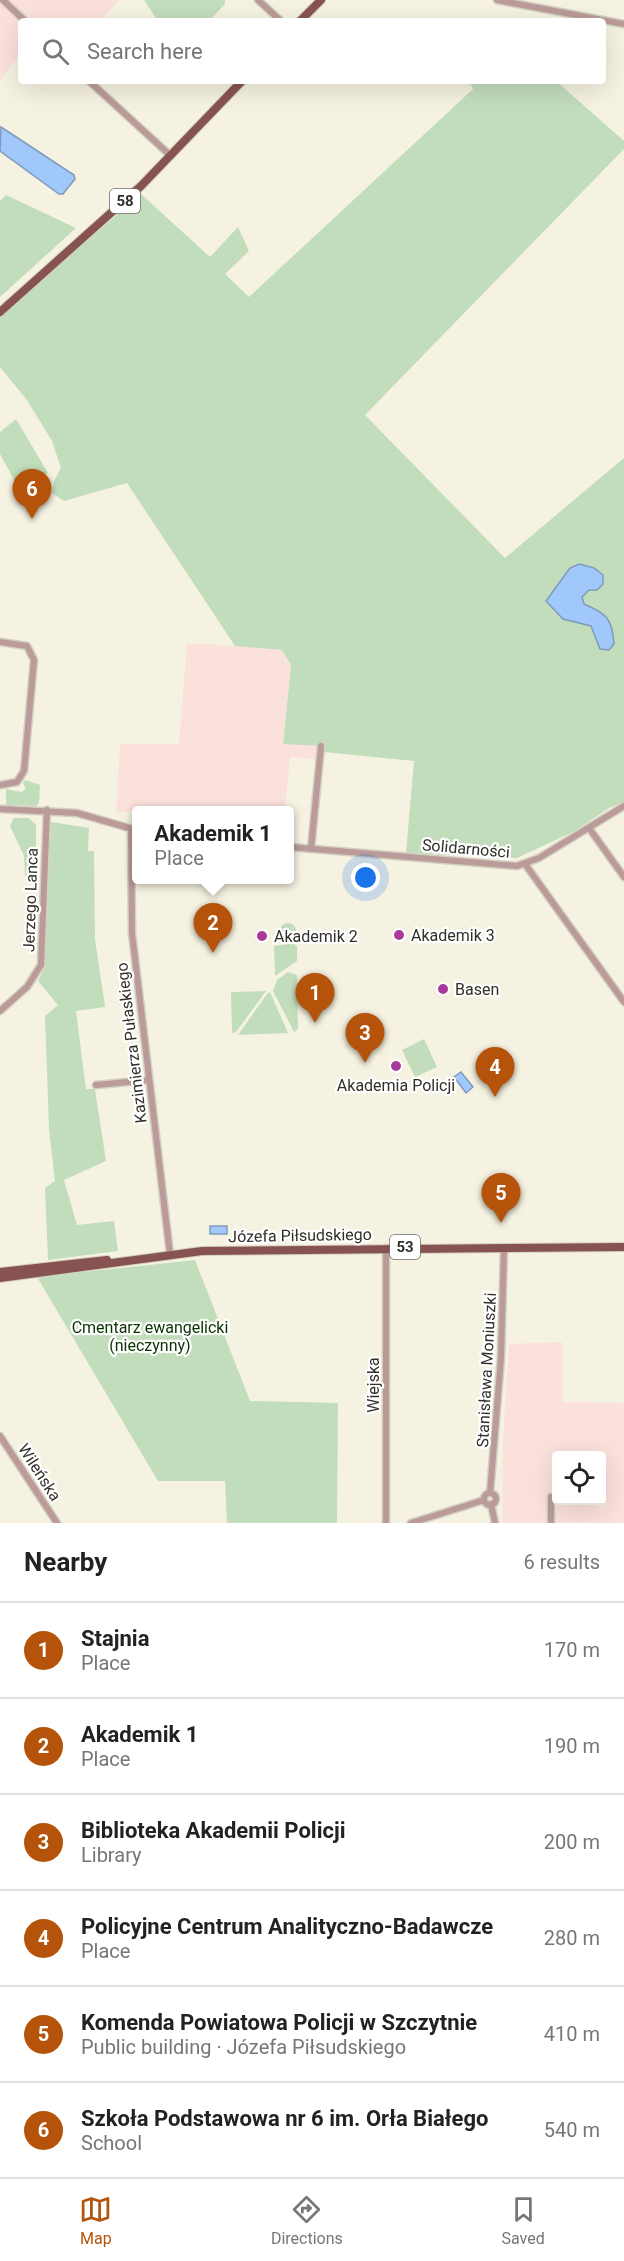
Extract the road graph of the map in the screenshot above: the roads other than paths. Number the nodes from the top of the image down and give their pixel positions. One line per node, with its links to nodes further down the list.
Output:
1 (3, 0): 5 (street)
2 (258, 0): 6 (street)
3 (321, 0): 7 (main road)
4 (497, 0): 8 (street)
5 (22, 18)
6 (278, 18)
7 (303, 18)
8 (592, 18)
9 (606, 21): 10 (street)
10 (624, 24)
11 (92, 84): 13 (street)
12 (239, 84): 13 (main road, 58)
13 (171, 156): 14 (main road, 58)
14 (0, 312)
15 (0, 642): 17 (street)
16 (321, 746): 24 (street)
17 (0, 785)
18 (624, 806): 21 (street, Solidarności)
19 (0, 809): 20 (street)
20 (47, 810): 22 (street); 29 (street, Jerzego Lanca)
21 (589, 828): 25 (street, Solidarności); 26 (street)
22 (132, 829)
23 (294, 847): 24 (street, Solidarności)
24 (311, 849): 25 (street, Solidarności)
25 (525, 864): 28 (street)
26 (624, 878)
27 (133, 884): 30 (street, Kazimierza Pułaskiego)
28 (624, 1002)
29 (0, 1011)
30 (149, 1080): 31 (street); 35 (street, Kazimierza Pułaskiego)
31 (96, 1086)
32 (386, 1247): 34 (main road, Józefa Piłsudskiego / 53); 35 (main road, Józefa Piłsudskiego / 53); 46 (street, Wiejska)
33 (624, 1247): 34 (main road, Józefa Piłsudskiego / 53)
34 (504, 1248): 40 (street, Stanisława Moniuszki)
35 (170, 1254): 36 (main road, Józefa Piłsudskiego / 53)
36 (120, 1260): 37 (main road, Józefa Piłsudskiego / 53); 38 (main road, Józefa Piłsudskiego / 53)
37 (0, 1272)
38 (0, 1278)
39 (0, 1436): 45 (street, Wileńska)
40 (490, 1493): 42 (street); 43 (street, Stanisława Moniuszki)
41 (551, 1497): 49 (street)
42 (484, 1500): 43 (street); 44 (street)
43 (491, 1504): 48 (street)
44 (419, 1522): 47 (street)
45 (57, 1523)
46 (386, 1523)
47 (411, 1523)
48 (495, 1523)
49 (551, 1523)

